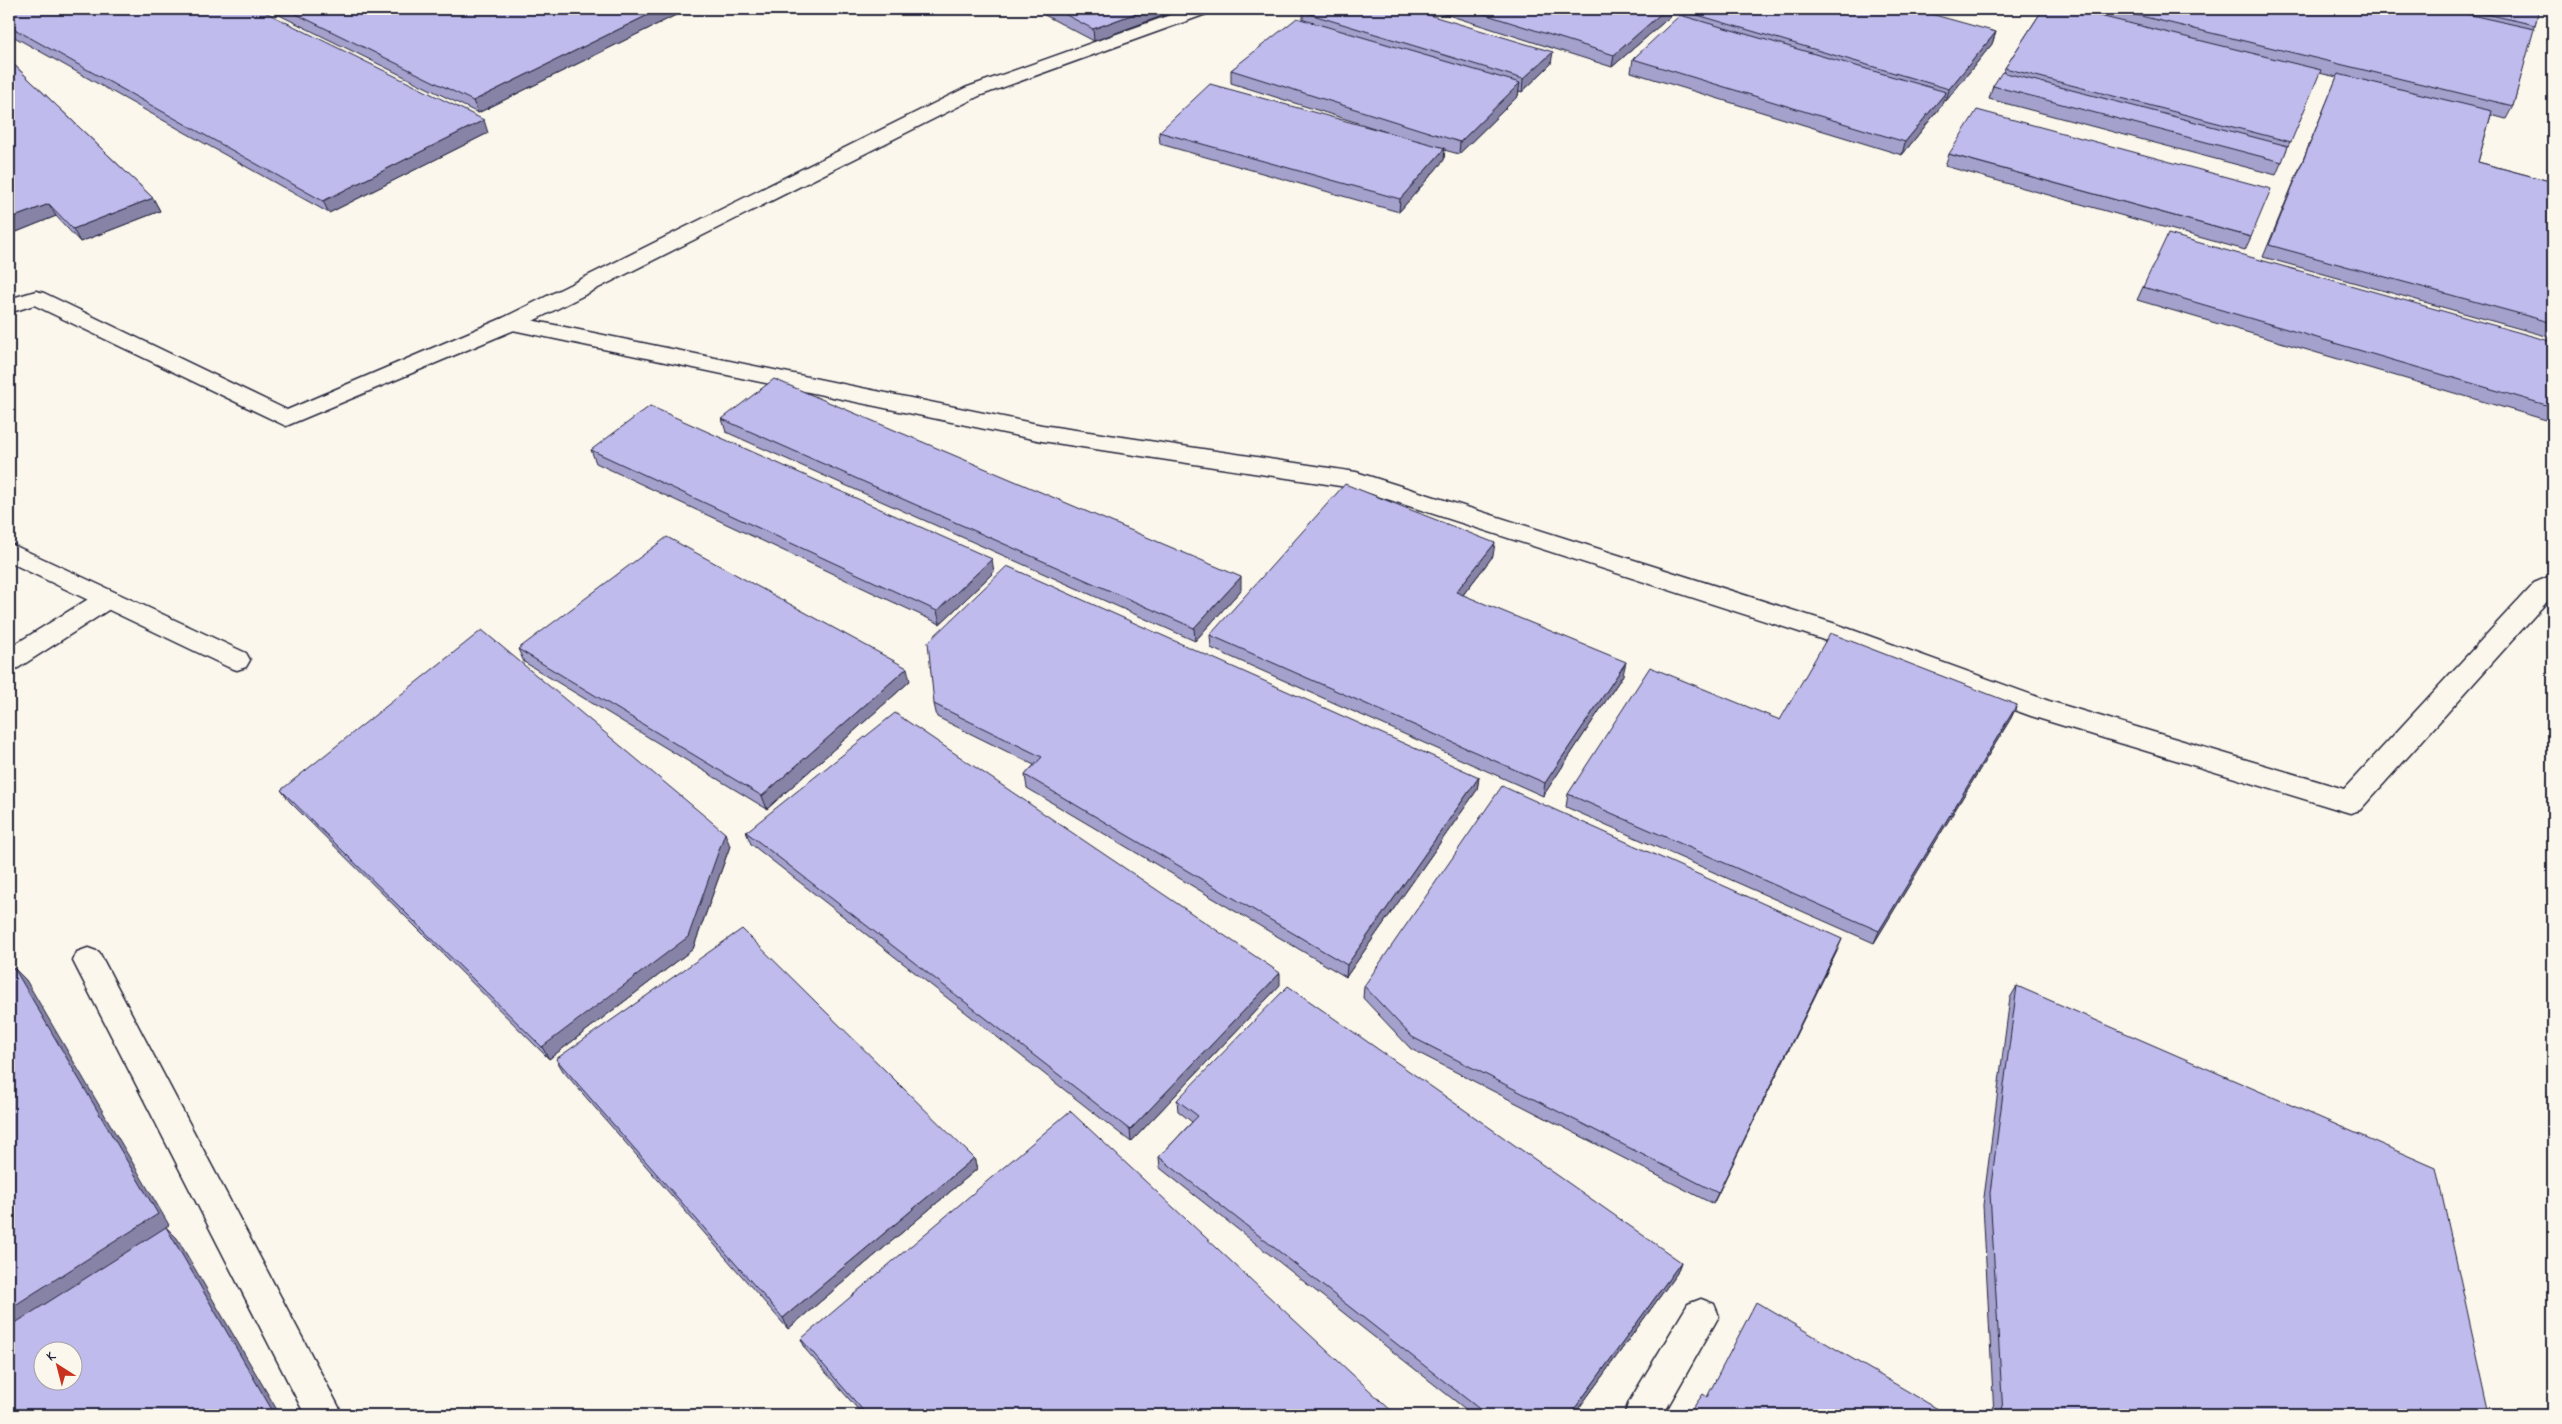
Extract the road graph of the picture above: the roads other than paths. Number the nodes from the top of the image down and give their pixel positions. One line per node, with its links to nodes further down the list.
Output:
1 (1203, 9): 3 (street)
2 (9, 306): 3 (street)
3 (511, 323): 5 (street)
4 (9, 552): 6 (street)
5 (2553, 584)
6 (107, 599): 7 (street); 8 (street)
7 (237, 660)
8 (9, 661)
9 (88, 961): 11 (street)
10 (1700, 1316): 12 (street)
11 (325, 1415)
12 (1642, 1415)

